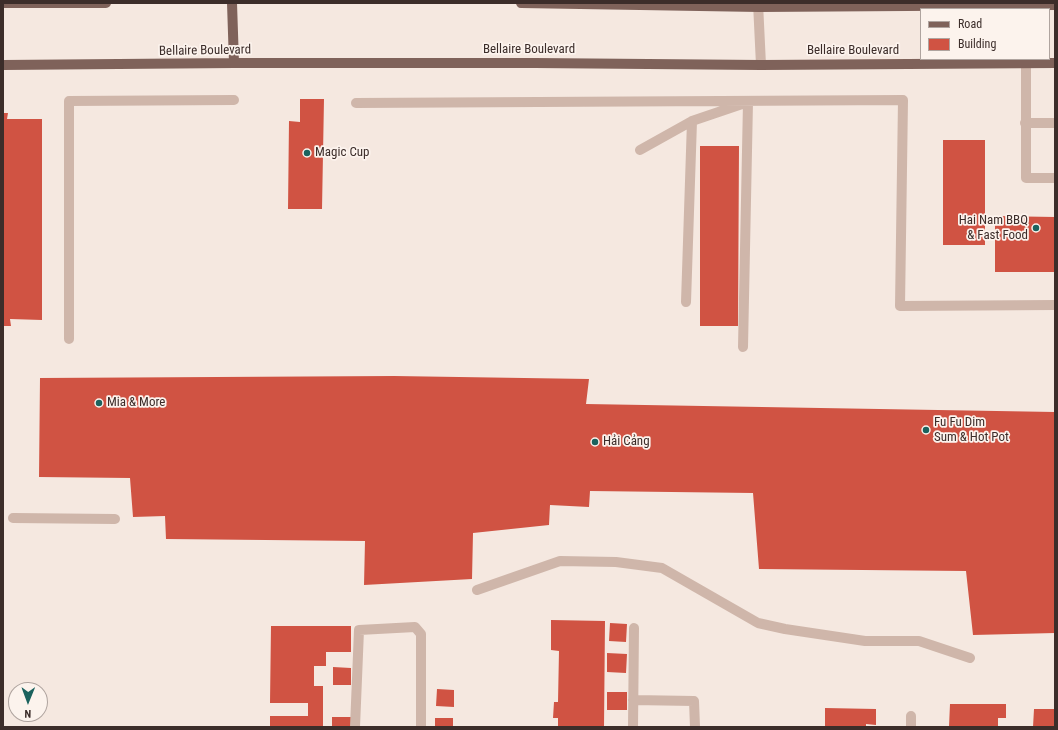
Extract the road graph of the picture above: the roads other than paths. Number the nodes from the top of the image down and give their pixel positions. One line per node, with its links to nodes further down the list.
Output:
1 (3, 3): 2 (main road)
2 (106, 3)
3 (232, 3): 7 (main road)
4 (521, 3): 5 (main road)
5 (759, 4): 6 (main road); 11 (street)
6 (1055, 5)
7 (234, 63): 10 (main road, Bellaire Boulevard); 11 (main road, Bellaire Boulevard)
8 (1026, 63): 9 (main road, Bellaire Boulevard); 11 (main road, Bellaire Boulevard); 16 (street)
9 (1055, 63)
10 (3, 65)
11 (761, 65)
12 (234, 100): 22 (street)
13 (748, 102): 14 (street); 15 (street); 21 (street); 23 (street)
14 (356, 103)
15 (692, 121): 18 (street); 20 (street)
16 (1025, 123): 17 (street); 19 (street)
17 (1055, 123)
18 (640, 150)
19 (1055, 178)
20 (686, 302)
21 (1055, 305)
22 (69, 339)
23 (743, 347)
24 (13, 518): 25 (street)
25 (115, 519)
26 (477, 590): 28 (street)
27 (634, 628): 29 (street)
28 (970, 658)
29 (633, 700): 33 (street); 34 (street)
30 (911, 716): 35 (street)
31 (355, 727): 32 (street)
32 (421, 727)
33 (633, 727)
34 (694, 727)
35 (911, 727)

